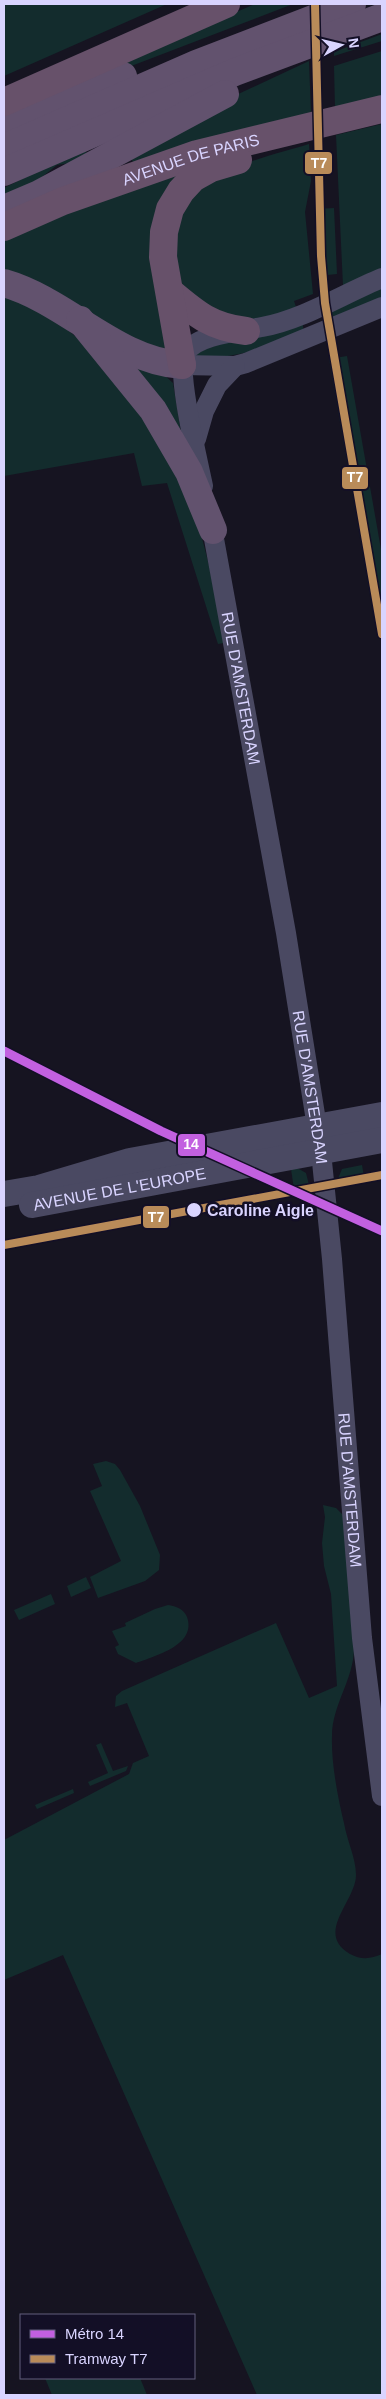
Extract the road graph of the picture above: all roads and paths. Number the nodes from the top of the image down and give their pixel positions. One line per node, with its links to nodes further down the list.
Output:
1 (226, 4): 6 (highway)
2 (352, 4): 4 (highway)
3 (382, 17): 5 (highway)
4 (295, 24): 9 (highway); 10 (highway)
5 (345, 31): 11 (highway); 12 (highway)
6 (4, 102)
7 (382, 109): 8 (highway, AVENUE DE PARIS)
8 (344, 119): 13 (highway, AVENUE DE PARIS); 16 (highway)
9 (4, 122)
10 (4, 148)
11 (4, 172)
12 (4, 209)
13 (4, 227)
14 (382, 278): 19 (street)
15 (4, 283): 18 (highway)
16 (170, 292): 19 (highway); 20 (highway)
17 (382, 307): 21 (street)
18 (80, 320): 20 (highway); 23 (highway)
19 (246, 331): 20 (street)
20 (182, 365): 21 (street); 22 (street, RUE D'AMSTERDAM)
21 (235, 366): 22 (street, RUE D'AMSTERDAM)
22 (194, 446): 23 (street, RUE D'AMSTERDAM)
23 (213, 530): 25 (street, RUE D'AMSTERDAM)
24 (382, 1115): 25 (street, AVENUE DE L'EUROPE)
25 (317, 1126): 27 (street, RUE D'AMSTERDAM); 28 (street, AVENUE DE L'EUROPE)
26 (382, 1140): 27 (street, AVENUE DE L'EUROPE)
27 (321, 1152): 29 (street, AVENUE DE L'EUROPE); 30 (street, RUE D'AMSTERDAM)
28 (4, 1194)
29 (4, 1210)
30 (382, 1796)

